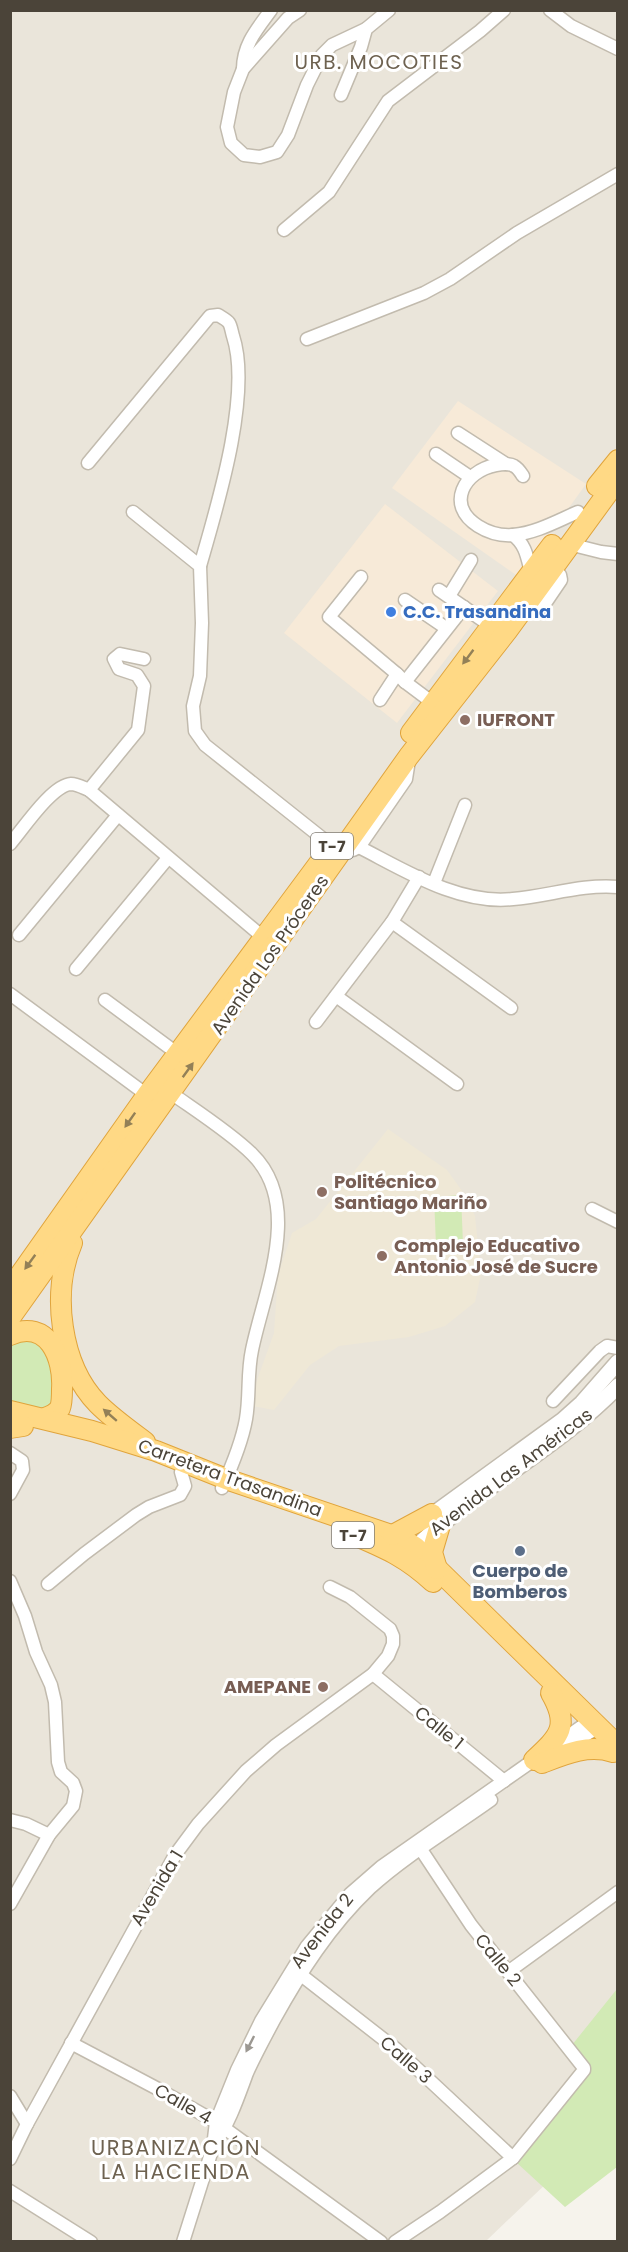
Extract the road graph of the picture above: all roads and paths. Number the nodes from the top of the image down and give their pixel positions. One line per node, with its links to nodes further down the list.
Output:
1 (271, 10): 8 (street)
2 (300, 10): 8 (street)
3 (389, 10): 6 (street)
4 (504, 10): 11 (street)
5 (550, 10): 7 (street)
6 (366, 29): 8 (street); 9 (street)
7 (618, 49)
8 (243, 69)
9 (341, 94)
10 (617, 174): 12 (street)
11 (284, 230)
12 (307, 339)
13 (458, 433): 17 (street)
14 (436, 454): 19 (street)
15 (618, 460): 22 (highway, Avenida Los Próceres / T-7)
16 (88, 463): 29 (street)
17 (506, 464): 18 (street); 19 (street)
18 (523, 476)
19 (470, 477): 24 (street)
20 (618, 479): 25 (highway, Avenida Los Próceres / T-7)
21 (133, 512): 29 (street)
22 (578, 512): 23 (street); 30 (highway, Avenida Los Próceres / T-7)
23 (545, 526): 24 (street); 26 (street)
24 (513, 535): 26 (street)
25 (569, 544): 27 (street); 44 (highway, Avenida Los Próceres / T-7)
26 (525, 549): 30 (street)
27 (618, 554)
28 (471, 560): 33 (street)
29 (200, 566): 44 (street)
30 (531, 572): 34 (highway, Avenida Los Próceres / T-7)
31 (361, 577): 37 (street)
32 (405, 600): 35 (street)
33 (464, 607): 34 (street); 35 (street)
34 (490, 626): 39 (highway, Avenida Los Próceres / T-7, one-way to 39)
35 (446, 628): 37 (street)
36 (144, 659): 40 (street)
37 (401, 678): 38 (street); 39 (street)
38 (380, 700)
39 (433, 703): 44 (highway, Avenida Los Próceres / T-7)
40 (89, 790): 42 (street); 43 (street)
41 (465, 805): 47 (street)
42 (118, 815): 45 (street); 50 (street)
43 (10, 844)
44 (344, 849): 46 (street); 51 (highway, Avenida Los Próceres / T-7); 60 (highway, Avenida Los Próceres / T-7, one-way to 44)
45 (168, 858): 51 (street); 52 (street)
46 (419, 877): 47 (street); 49 (street)
47 (434, 883): 48 (street)
48 (618, 887)
49 (392, 922): 54 (street); 56 (street)
50 (19, 935)
51 (264, 938): 58 (highway, Avenida Los Próceres / T-7)
52 (76, 969)
53 (10, 994): 61 (street)
54 (336, 996): 57 (street); 59 (street)
55 (105, 1000): 58 (street)
56 (511, 1008)
57 (316, 1022)
58 (178, 1054): 61 (highway, Avenida Los Próceres / T-7)
59 (457, 1084)
60 (171, 1093): 63 (highway, Avenida Los Próceres / T-7); 77 (street)
61 (147, 1095): 65 (highway, Avenida Los Próceres / T-7, one-way to 65)
62 (592, 1209): 64 (street)
63 (81, 1220): 66 (highway, Avenida Los Próceres / T-7); 74 (highway, one-way to 63)
64 (618, 1222)
65 (10, 1289)
66 (10, 1318)
67 (10, 1335): 72 (highway)
68 (618, 1348): 71 (street)
69 (618, 1362): 79 (street, Avenida Las Américas)
70 (618, 1386): 79 (street, Avenida Las Américas)
71 (554, 1401)
72 (45, 1418): 73 (highway, Carretera Trasandina / T-7); 74 (highway, Carretera Trasandina / T-7)
73 (14, 1422): 76 (highway, Carretera Trasandina / T-7)
74 (156, 1451): 77 (highway, Carretera Trasandina / T-7)
75 (10, 1453): 78 (street)
76 (181, 1472): 77 (highway, Carretera Trasandina / T-7); 83 (street)
77 (224, 1483): 80 (highway, Carretera Trasandina / T-7)
78 (10, 1494)
79 (436, 1520): 80 (highway); 81 (highway)
80 (401, 1546): 81 (highway, Carretera Trasandina / T-7); 86 (highway, Carretera Trasandina / T-7)
81 (437, 1569): 87 (highway, Carretera Trasandina / T-7)
82 (10, 1581): 92 (street)
83 (48, 1584)
84 (330, 1587): 85 (street, Avenida 1)
85 (373, 1674): 90 (street, Calle 1); 98 (street, Avenida 1)
86 (551, 1693): 87 (highway, Carretera Trasandina / T-7); 89 (highway)
87 (591, 1726): 88 (highway, Carretera Trasandina / T-7); 89 (street)
88 (616, 1752): 89 (highway)
89 (538, 1761): 90 (street); 93 (street)
90 (504, 1781): 93 (street)
91 (10, 1820): 92 (street)
92 (49, 1835): 95 (street)
93 (418, 1846): 96 (street); 97 (street, Calle 2)
94 (618, 1892): 97 (street)
95 (10, 1904)
96 (296, 1971): 101 (street); 102 (street, Calle 3)
97 (508, 1972): 102 (street, Calle 2)
98 (72, 2043): 100 (street, Avenida 1); 101 (street, Calle 4)
99 (10, 2096): 100 (street)
100 (27, 2124): 103 (street, Avenida 1)
101 (220, 2126): 105 (street, Calle 4); 107 (street)
102 (513, 2158): 108 (street)
103 (10, 2159)
104 (10, 2191): 106 (street)
105 (378, 2240)
106 (91, 2241)
107 (184, 2241)
108 (395, 2241)

